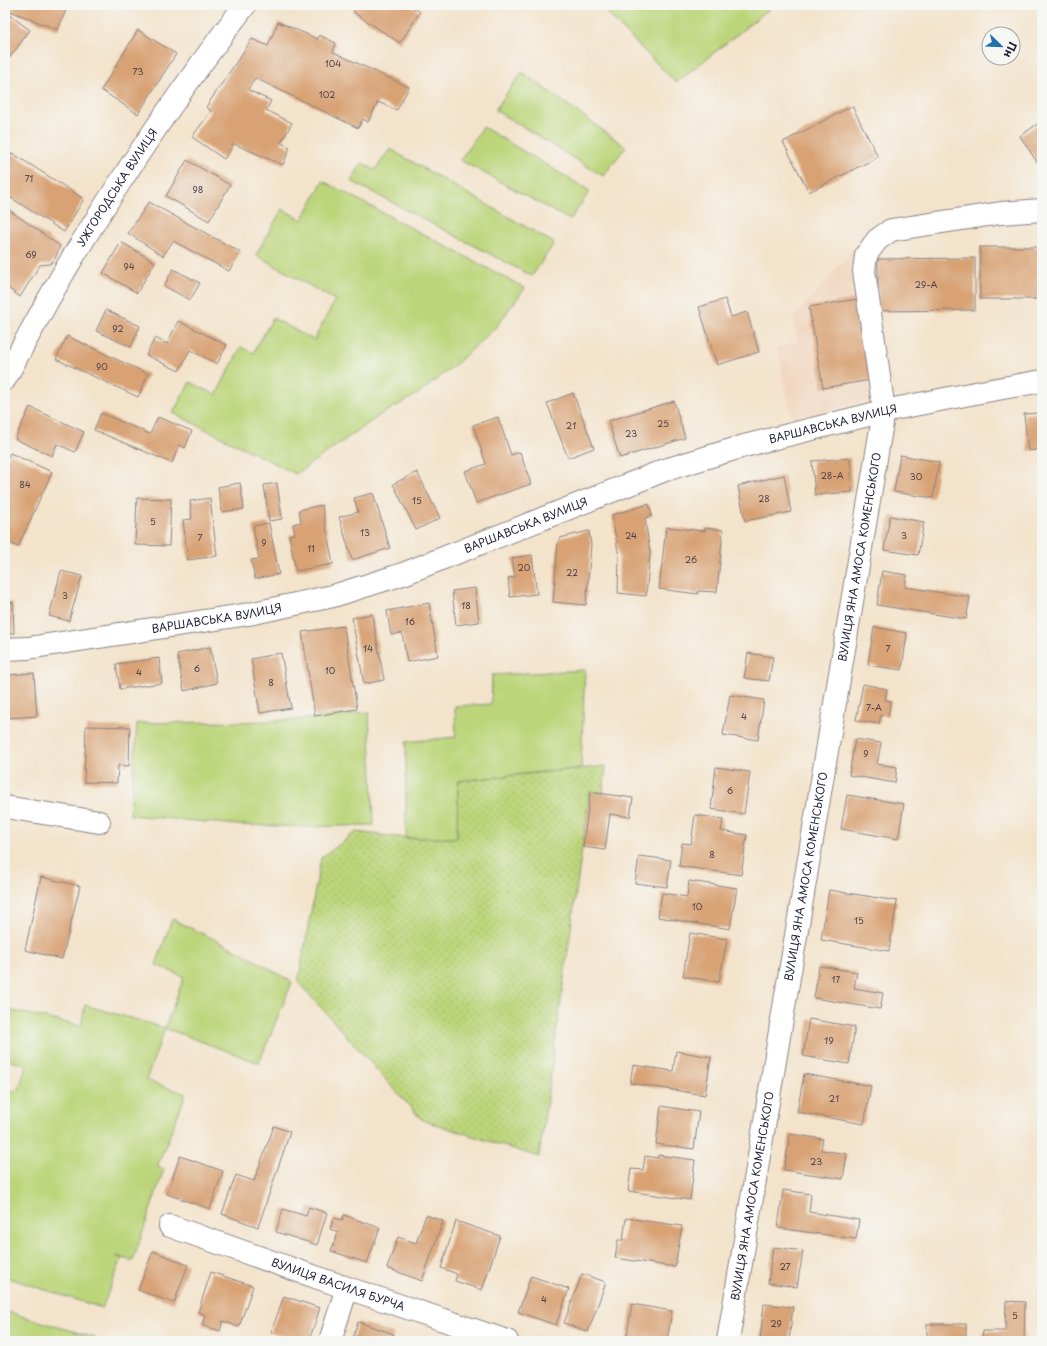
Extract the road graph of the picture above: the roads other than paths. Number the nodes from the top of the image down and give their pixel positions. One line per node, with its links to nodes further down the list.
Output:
1 (245, 5): 3 (street, УЖГОРОДСЬКА ВУЛИЦЯ)
2 (1042, 210): 5 (street, ВУЛИЦЯ ЯНА АМОСА КОМЕНСЬКОГО)
3 (5, 379)
4 (1042, 381): 5 (street, ВАРШАВСЬКА ВУЛИЦЯ)
5 (884, 411): 6 (street, ВАРШАВСЬКА ВУЛИЦЯ); 13 (street, ВУЛИЦЯ ЯНА АМОСА КОМЕНСЬКОГО)
6 (5, 648)
7 (5, 807): 8 (street)
8 (99, 822)
9 (170, 1226): 10 (street, ВУЛИЦЯ ВАСИЛЯ БУРЧА)
10 (347, 1288): 11 (street); 12 (street, ВУЛИЦЯ ВАСИЛЯ БУРЧА)
11 (330, 1341)
12 (507, 1341)
13 (728, 1341)

